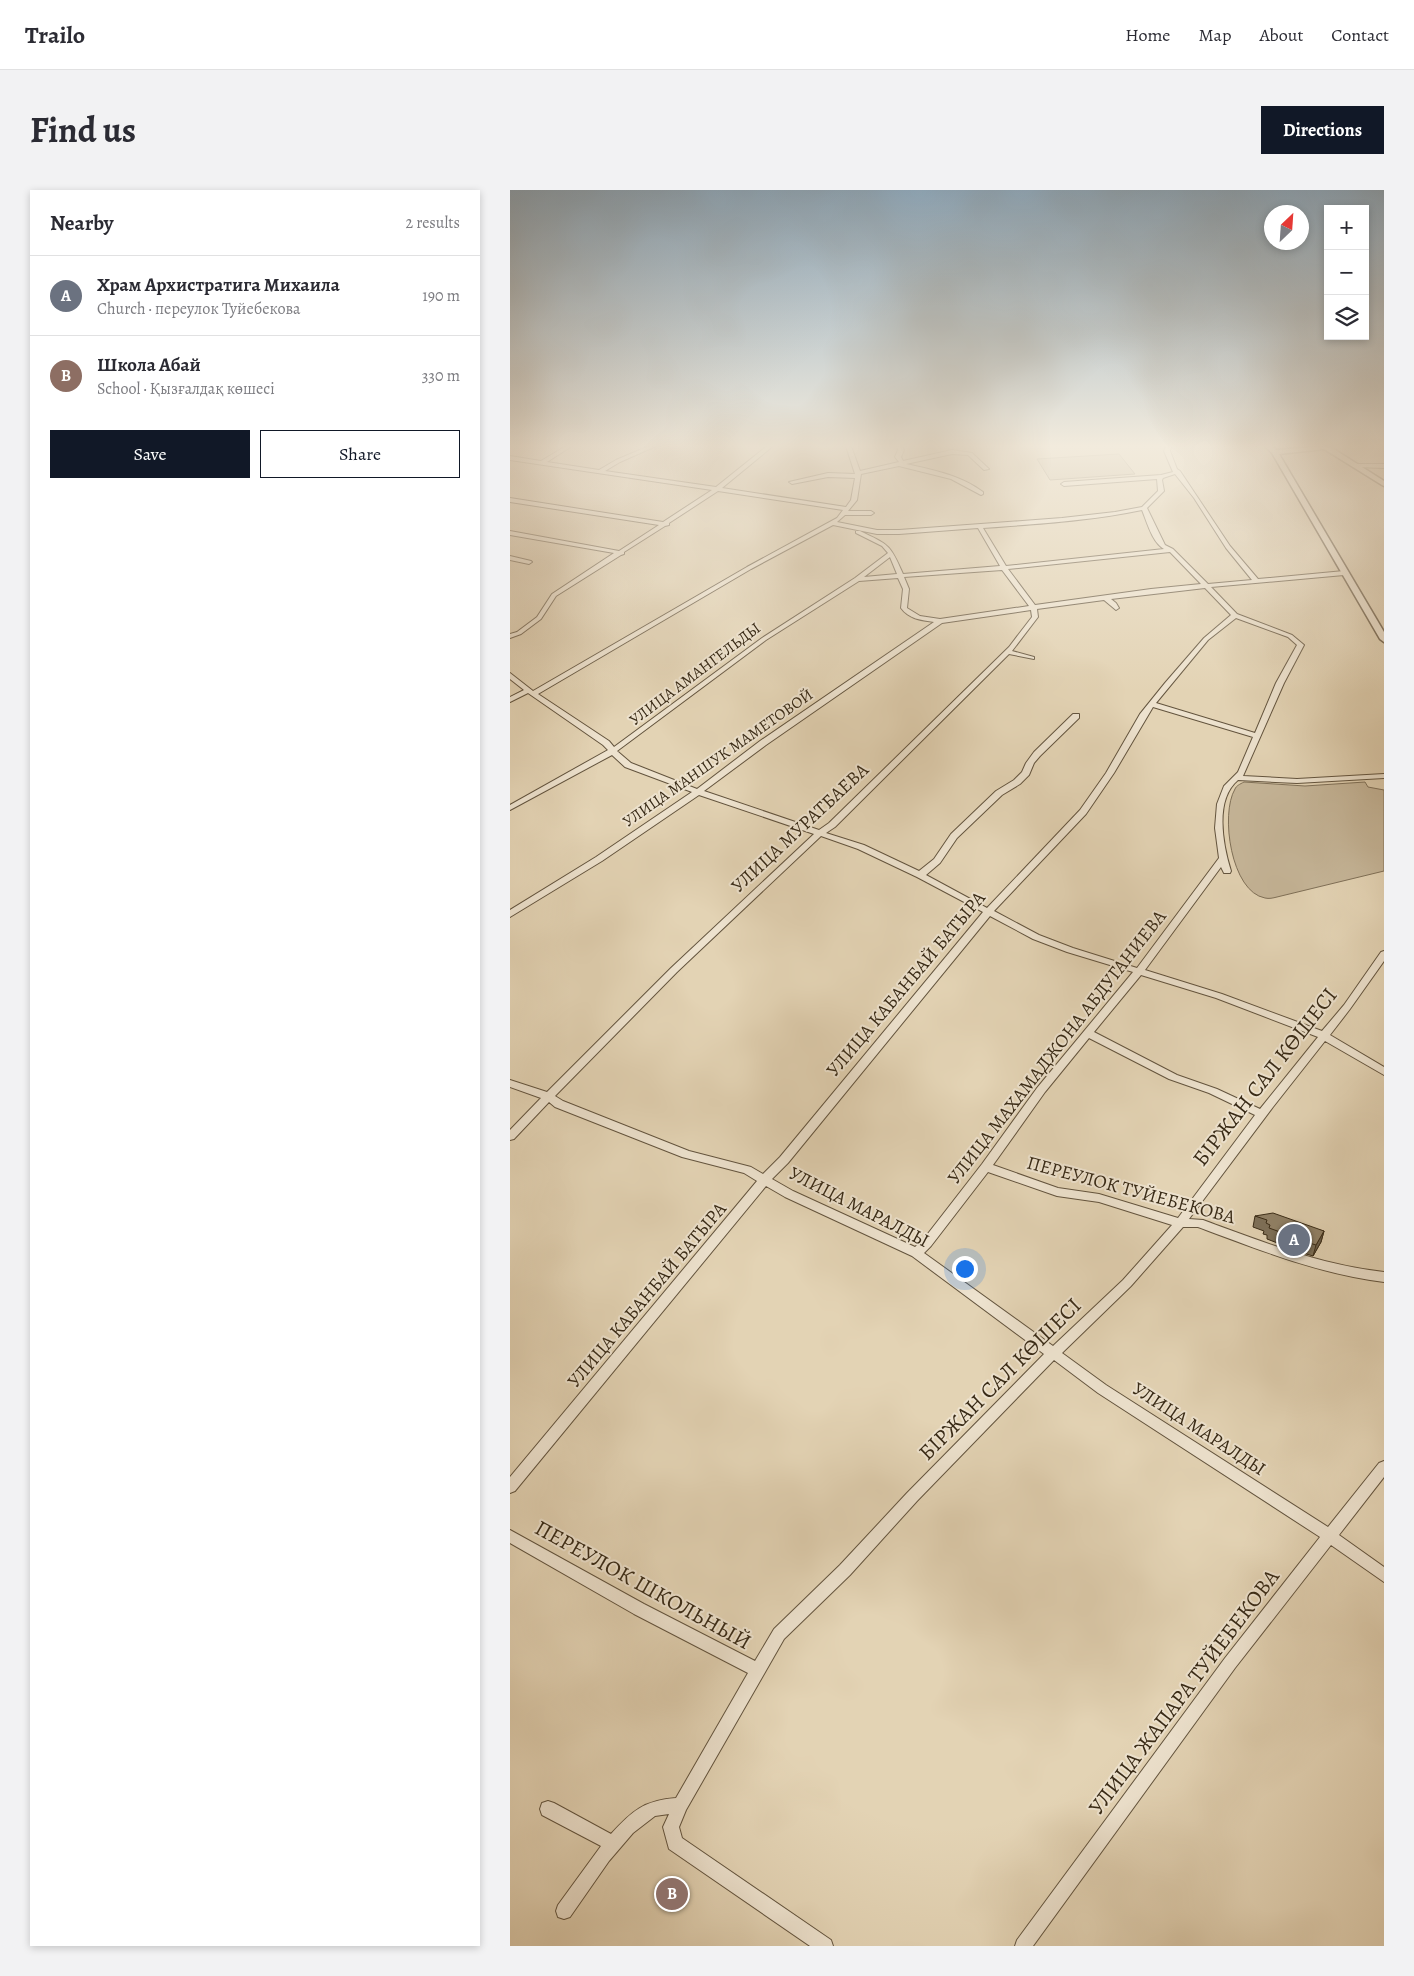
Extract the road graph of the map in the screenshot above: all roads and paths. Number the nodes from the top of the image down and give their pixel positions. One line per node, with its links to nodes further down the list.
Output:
1 (661, 528): 13 (street)
2 (824, 528): 33 (street)
3 (854, 528): 9 (street); 11 (street)
4 (963, 528): 9 (street)
5 (981, 528): 17 (street)
6 (1153, 528): 12 (street)
7 (1215, 528): 21 (street)
8 (1318, 528): 18 (street)
9 (890, 532): 11 (street)
10 (510, 533): 13 (street)
11 (881, 544): 14 (street)
12 (1171, 550): 17 (street); 22 (street)
13 (622, 553): 28 (street)
14 (891, 553): 19 (street); 20 (street, УЛИЦА АМАНГЕЛЬДЫ)
15 (510, 558): 16 (street)
16 (529, 562)
17 (1004, 568): 19 (street); 24 (street)
18 (1344, 573): 21 (street); 29 (street)
19 (901, 576): 20 (street); 27 (street)
20 (857, 579): 38 (street, УЛИЦА АМАНГЕЛЬДЫ)
21 (1255, 580): 22 (street)
22 (1205, 585): 23 (street); 26 (street)
23 (1106, 598): 24 (street); 25 (street)
24 (1034, 608): 27 (street); 30 (street, УЛИЦА МУРАТБАЕВА)
25 (1116, 608)
26 (1235, 615): 35 (street, УЛИЦА КАБАНБАЙ БАТЫРА); 37 (street)
27 (940, 622): 41 (street, УЛИЦА МАНШУК МАМЕТОВОЙ)
28 (510, 636)
29 (1384, 639)
30 (1008, 652): 31 (street); 43 (street, УЛИЦА МУРАТБАЕВА)
31 (1032, 658)
32 (510, 675): 33 (street)
33 (531, 692): 34 (street); 38 (street)
34 (510, 700)
35 (1152, 704): 37 (street); 47 (street, УЛИЦА КАБАНБАЙ БАТЫРА)
36 (1076, 716): 46 (street)
37 (1256, 736): 40 (street)
38 (613, 750): 41 (street); 42 (street, УЛИЦА АМАНГЕЛЬДЫ)
39 (1384, 776): 40 (street)
40 (1238, 778): 44 (street)
41 (698, 792): 43 (street); 48 (street, УЛИЦА МАНШУК МАМЕТОВОЙ)
42 (510, 808)
43 (820, 833): 46 (street); 55 (street, УЛИЦА МУРАТБАЕВА)
44 (1222, 860): 45 (street); 50 (street, УЛИЦА МАХАМАДЖОНА АБДУГАНИЕВА)
45 (1227, 872)
46 (920, 874): 47 (street)
47 (989, 911): 50 (street); 59 (street, УЛИЦА КАБАНБАЙ БАТЫРА)
48 (510, 914)
49 (1384, 954): 52 (street, БІРЖАН САЛ КӨШЕСІ)
50 (1139, 971): 51 (street, УЛИЦА МАХАМАДЖОНА АБДУГАНИЕВА); 52 (street)
51 (1088, 1033): 56 (street); 58 (street, УЛИЦА МАХАМАДЖОНА АБДУГАНИЕВА)
52 (1323, 1036): 53 (street); 56 (street, БІРЖАН САЛ КӨШЕСІ)
53 (1384, 1072)
54 (510, 1083): 55 (street, УЛИЦА МАРАЛДЫ)
55 (549, 1097): 57 (street, УЛИЦА МУРАТБАЕВА); 59 (street, УЛИЦА МАРАЛДЫ)
56 (1262, 1114): 60 (street, БІРЖАН САЛ КӨШЕСІ)
57 (510, 1136)
58 (986, 1167): 60 (street, ПЕРЕУЛОК ТУЙЕБЕКОВА); 61 (street, УЛИЦА МАХАМАДЖОНА АБДУГАНИЕВА)
59 (765, 1179): 61 (street, УЛИЦА МАРАЛДЫ); 65 (street, УЛИЦА КАБАНБАЙ БАТЫРА)
60 (1180, 1223): 62 (street, ПЕРЕУЛОК ТУЙЕБЕКОВА); 63 (street, БІРЖАН САЛ КӨШЕСІ)
61 (916, 1253): 63 (street, УЛИЦА МАРАЛДЫ)
62 (1384, 1277)
63 (1053, 1353): 67 (street, УЛИЦА МАРАЛДЫ); 69 (street, БІРЖАН САЛ КӨШЕСІ)
64 (1384, 1467): 67 (street, УЛИЦА ЖАПАРА ТУЙЕБЕКОВА)
65 (510, 1487)
66 (510, 1536): 69 (street, ПЕРЕУЛОК ШКОЛЬНЫЙ)
67 (1330, 1536): 68 (street, УЛИЦА МАРАЛДЫ); 75 (street, УЛИЦА ЖАПАРА ТУЙЕБЕКОВА)
68 (1384, 1575)
69 (757, 1670): 70 (street, БІРЖАН САЛ КӨШЕСІ)
70 (680, 1805): 72 (street); 74 (street, БІРЖАН САЛ КӨШЕСІ)
71 (548, 1809): 72 (street)
72 (614, 1845): 73 (street)
73 (564, 1911)
74 (825, 1946)
75 (1023, 1946)

